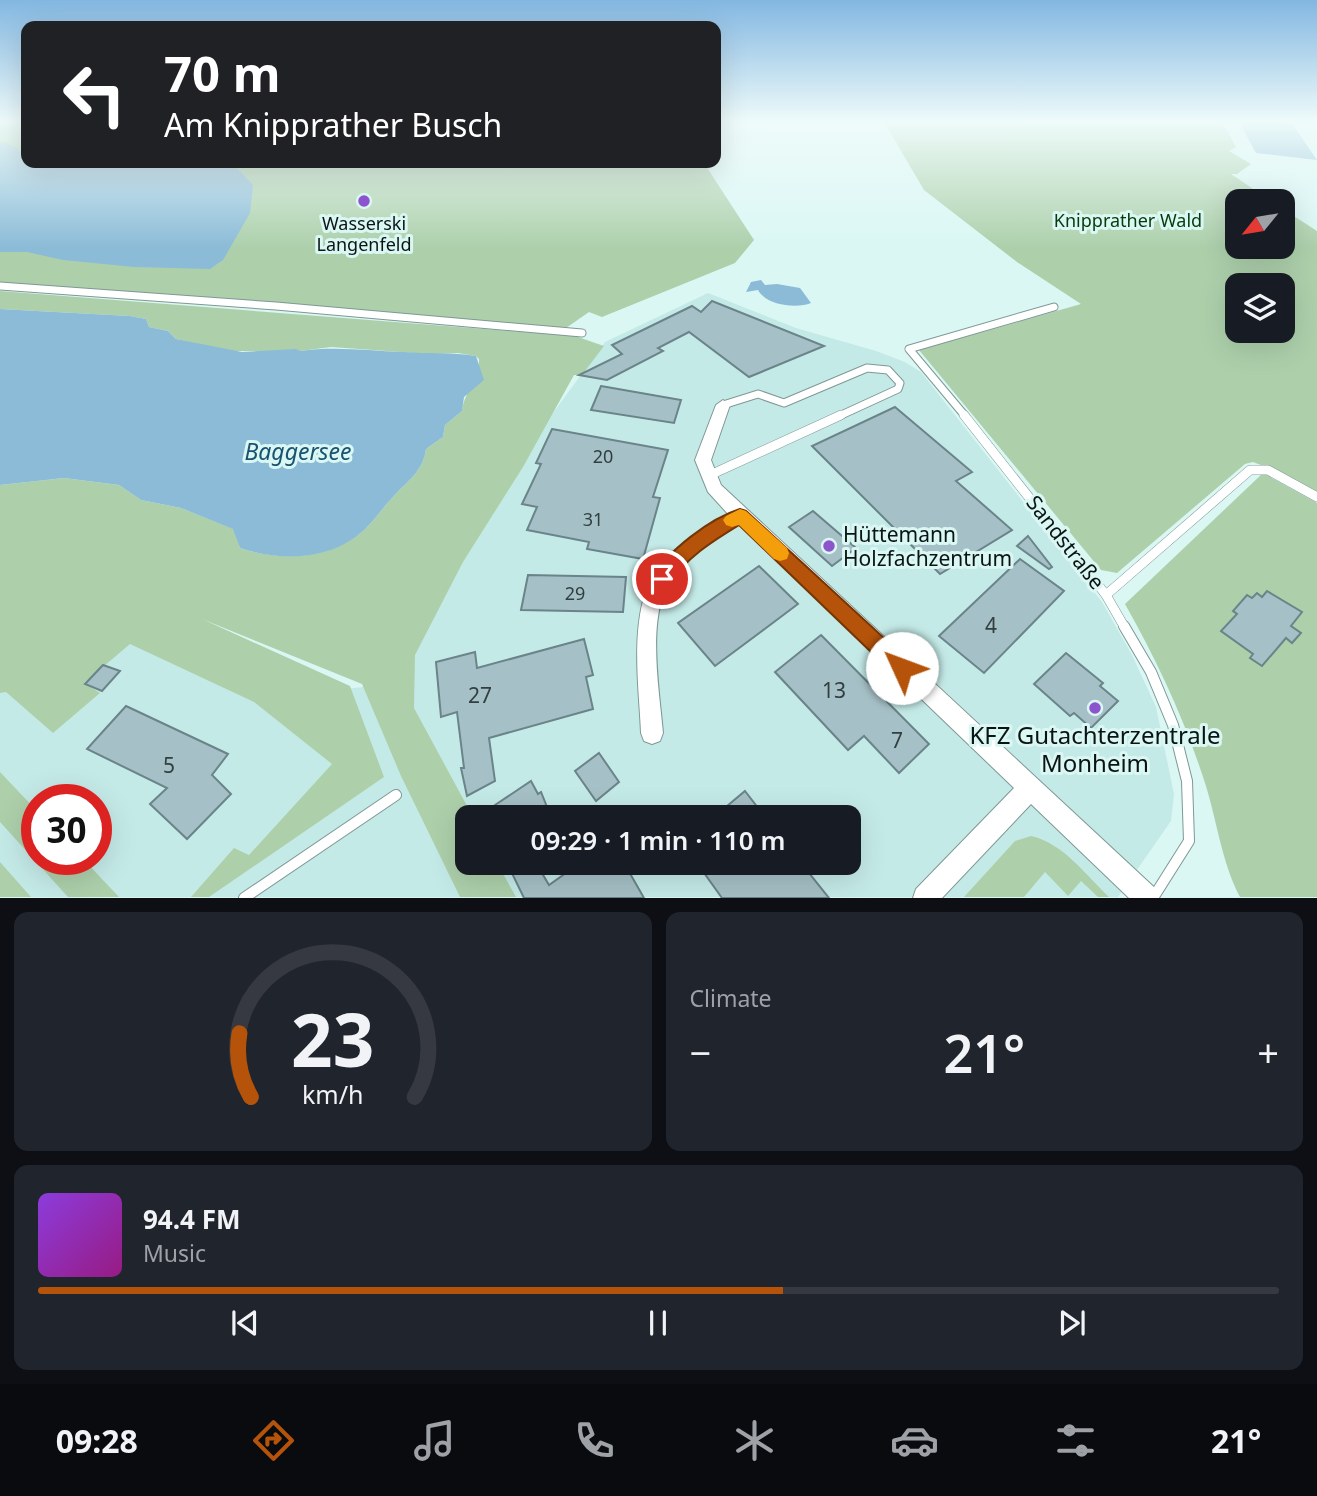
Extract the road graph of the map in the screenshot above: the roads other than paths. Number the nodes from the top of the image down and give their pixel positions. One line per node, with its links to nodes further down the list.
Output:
1 (0, 286): 3 (lane)
2 (1054, 307): 8 (lane, Sandstraße)
3 (582, 333)
4 (723, 405): 5 (street); 5 (lane)
5 (708, 476): 7 (street)
6 (1317, 497): 8 (lane)
7 (740, 516): 9 (street); 10 (street)
8 (1106, 595): 15 (lane, Sandstraße)
9 (652, 733)
10 (1030, 788): 13 (street); 14 (street)
11 (396, 794): 12 (lane)
12 (244, 898)
13 (925, 898)
14 (1147, 898)
15 (1153, 898)

